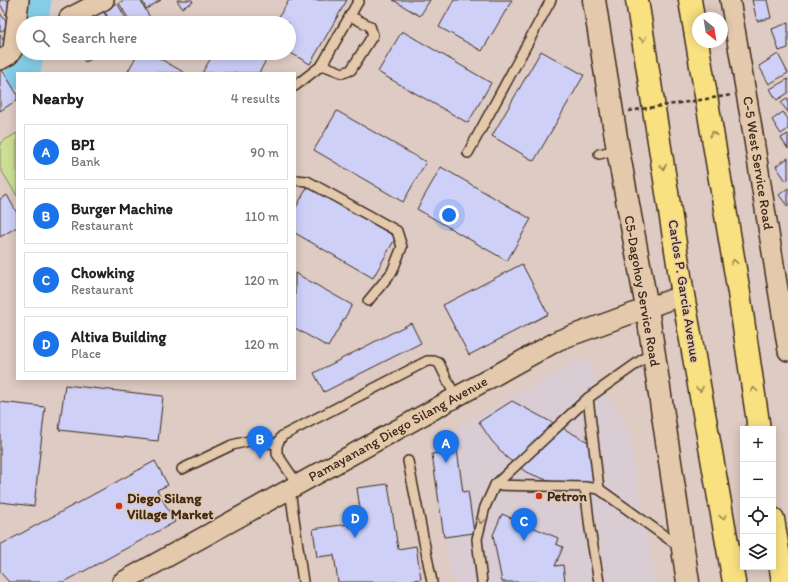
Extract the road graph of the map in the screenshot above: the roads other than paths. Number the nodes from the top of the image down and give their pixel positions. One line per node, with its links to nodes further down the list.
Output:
1 (19, 0): 10 (street)
2 (72, 0): 11 (street)
3 (104, 0): 12 (street)
4 (359, 0): 13 (lane)
5 (551, 0): 18 (lane)
6 (594, 0): 22 (main road, C5-Dagohoy Service Road)
7 (637, 0): 20 (main road, Carlos P. Garcia Avenue, one-way to 20)
8 (690, 0): 27 (main road, one-way to 8)
9 (730, 0): 23 (street, C-5 West Service Road)
10 (17, 16)
11 (69, 16)
12 (73, 16)
13 (350, 16): 16 (lane); 16 (lane)
14 (16, 24): 15 (street)
15 (0, 60)
16 (322, 65): 17 (lane)
17 (296, 85)
18 (468, 153)
19 (296, 180): 21 (lane)
20 (683, 295): 22 (street, Pamayanang Diego Silang Avenue); 43 (main road, Carlos P. Garcia Avenue, one-way to 43)
21 (368, 301)
22 (647, 308): 24 (main road, C5-Dagohoy Service Road); 25 (street, Pamayanang Diego Silang Avenue)
23 (788, 351)
24 (653, 352): 26 (lane); 36 (main road, C5-Dagohoy Service Road)
25 (456, 398): 28 (lane); 32 (street, Pamayanang Diego Silang Avenue)
26 (588, 398): 31 (lane); 34 (lane)
27 (759, 426)
28 (277, 445): 30 (lane); 32 (lane)
29 (408, 461): 39 (lane)
30 (182, 469)
31 (495, 485): 33 (lane); 40 (lane, one-way to 40)
32 (294, 487): 37 (street, Pamayanang Diego Silang Avenue); 38 (lane)
33 (585, 487): 34 (lane); 41 (lane)
34 (599, 489): 36 (lane)
35 (775, 534): 44 (main road)
36 (682, 548): 42 (main road, C5-Dagohoy Service Road)
37 (122, 582)
38 (303, 582)
39 (432, 582)
40 (482, 582)
41 (599, 582)
42 (688, 582)
43 (734, 582)
44 (783, 582)

